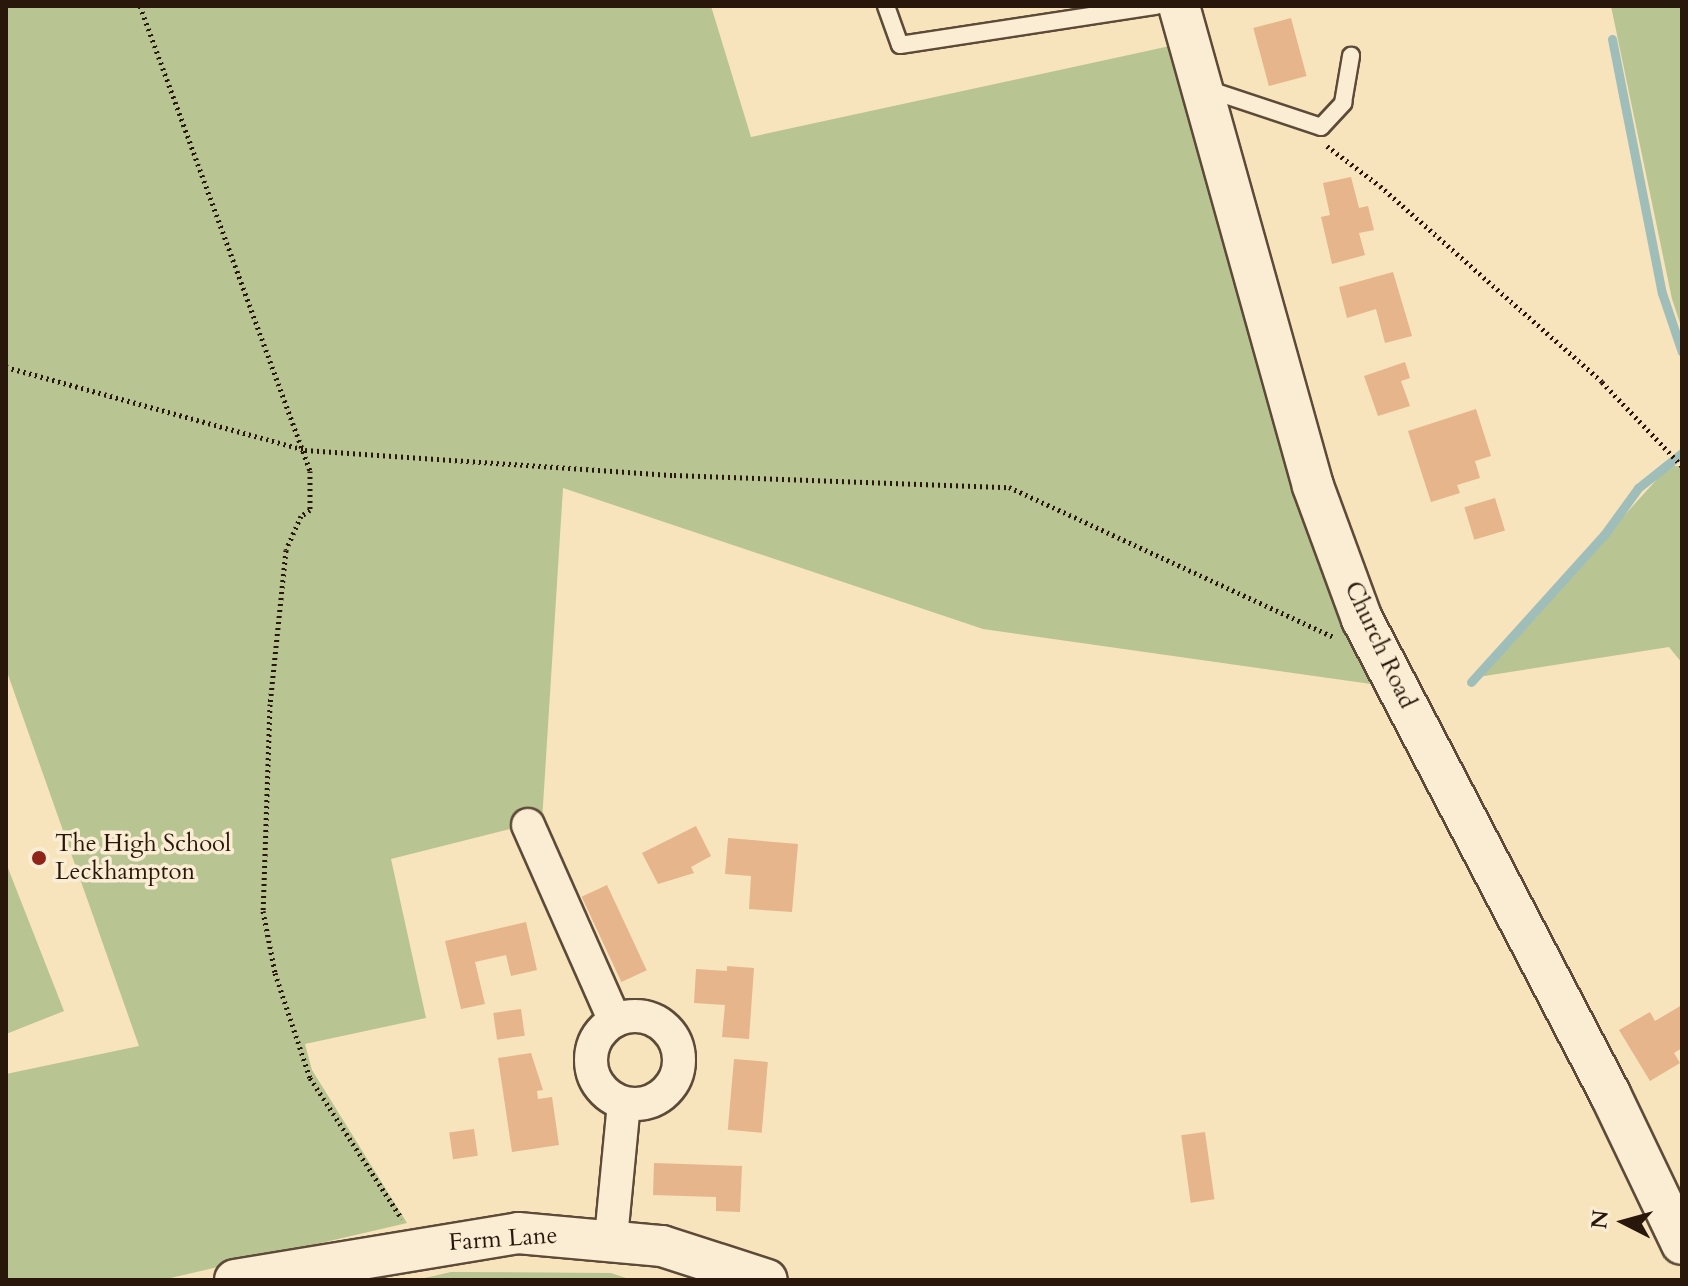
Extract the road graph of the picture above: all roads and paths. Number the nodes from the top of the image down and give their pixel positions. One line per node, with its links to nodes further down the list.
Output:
1 (140, 6): 9 (path)
2 (886, 6): 3 (lane)
3 (1156, 6)
4 (1179, 6): 6 (street, Church Road)
5 (1351, 56): 7 (lane)
6 (1202, 87): 7 (lane); 16 (street, Church Road)
7 (1308, 126): 10 (path)
8 (6, 367): 9 (path)
9 (305, 450): 11 (path); 17 (path)
10 (1680, 464)
11 (1330, 636)
12 (528, 825): 13 (street)
13 (615, 1021): 14 (street); 14 (street)
14 (624, 1104): 15 (street)
15 (611, 1238): 17 (street, Farm Lane); 18 (street, Farm Lane)
16 (1682, 1244)
17 (419, 1248): 19 (street, Farm Lane)
18 (742, 1275)
19 (235, 1280)

